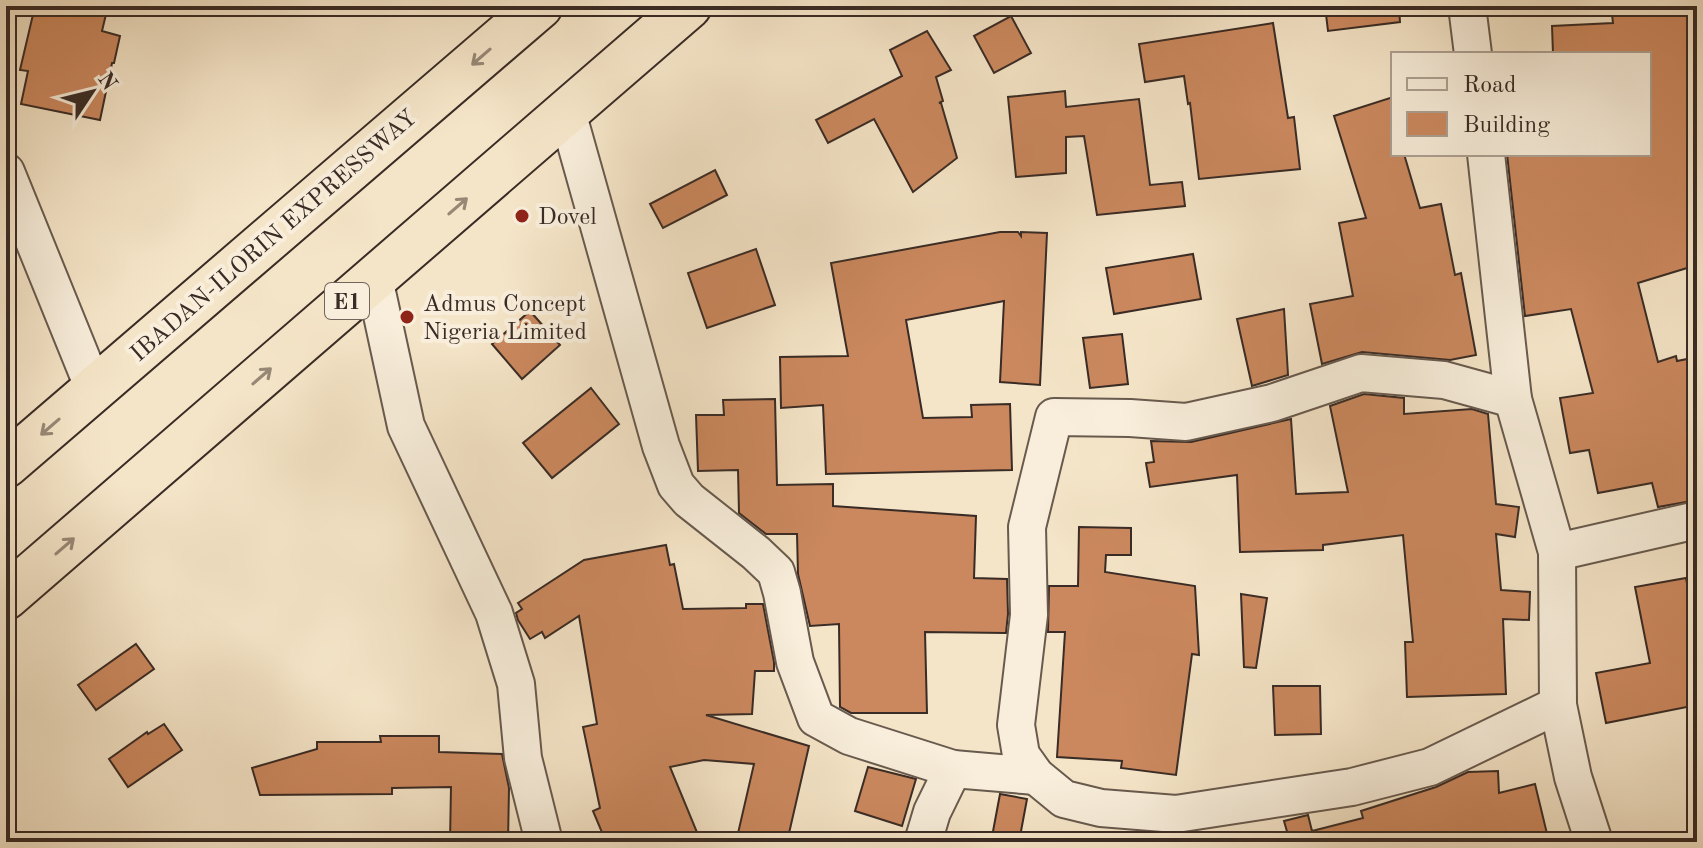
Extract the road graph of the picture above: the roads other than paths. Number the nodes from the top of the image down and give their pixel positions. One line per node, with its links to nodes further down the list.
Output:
1 (540, 6): 9 (highway, IBADAN-ILORIN EXPRESSWAY, one-way to 9)
2 (689, 6): 5 (highway, E1)
3 (1467, 6): 4 (street)
4 (1473, 52)
5 (567, 112): 8 (highway, E1, one-way to 5); 16 (street)
6 (1486, 156): 10 (street)
7 (6, 172): 9 (street)
8 (374, 278): 14 (highway, E1, one-way to 8); 18 (street)
9 (94, 389): 11 (highway, IBADAN-ILORIN EXPRESSWAY, one-way to 11)
10 (1513, 399): 13 (street); 17 (street)
11 (6, 465)
12 (1697, 520): 13 (street)
13 (1557, 552): 15 (street)
14 (6, 597)
15 (1558, 705): 17 (street); 20 (street)
16 (953, 769): 17 (street); 19 (street)
17 (1036, 776)
18 (544, 842)
19 (923, 842)
20 (1594, 842)

